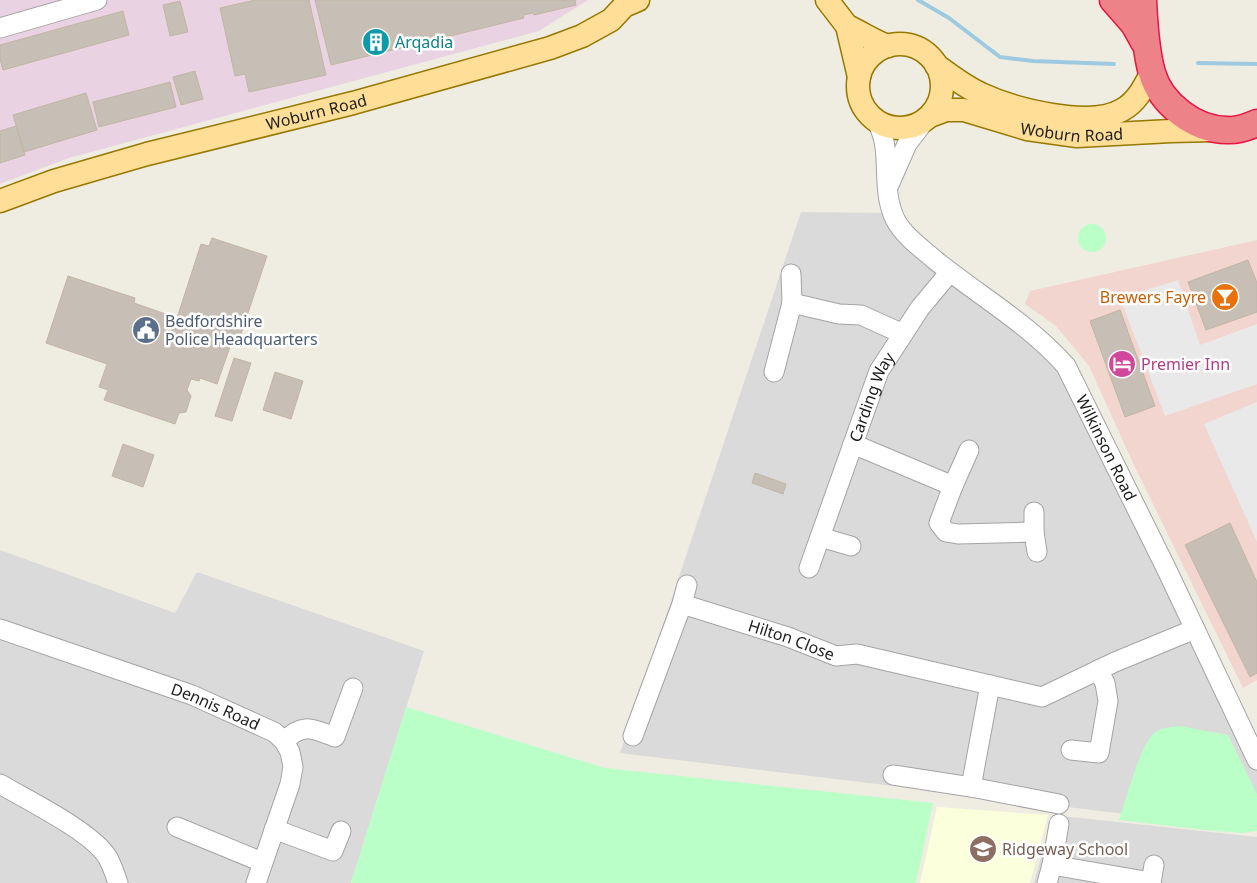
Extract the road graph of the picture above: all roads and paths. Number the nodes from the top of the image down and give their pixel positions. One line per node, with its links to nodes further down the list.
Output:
1 (98, 0): 7 (street)
2 (827, 0): 6 (main road)
3 (1113, 0): 9 (highway)
4 (1143, 0): 9 (highway)
5 (629, 2): 18 (main road, Woburn Road)
6 (847, 26): 8 (main road); 11 (main road)
7 (0, 28)
8 (888, 46): 10 (main road); 11 (main road)
9 (1150, 61): 10 (main road, Woburn Road); 15 (highway)
10 (936, 65): 12 (main road)
11 (859, 77): 13 (main road)
12 (928, 117): 13 (main road); 15 (main road, Woburn Road); 17 (street)
13 (877, 121): 17 (street, Wilkinson Road)
14 (1257, 123): 15 (highway)
15 (1224, 130): 16 (highway)
16 (1257, 132)
17 (887, 188): 19 (street, Wilkinson Road)
18 (0, 201)
19 (950, 272): 22 (street, Carding Way); 36 (street, Wilkinson Road)
20 (791, 274): 21 (street)
21 (792, 303): 22 (street); 23 (street)
22 (903, 334): 24 (street, Carding Way)
23 (774, 372)
24 (853, 444): 26 (street); 29 (street, Carding Way)
25 (969, 450): 26 (street)
26 (952, 486): 28 (street)
27 (1034, 512): 28 (street)
28 (1034, 532): 31 (street)
29 (820, 536): 30 (street); 32 (street, Carding Way)
30 (850, 546)
31 (1037, 552)
32 (809, 568)
33 (688, 585): 34 (street)
34 (682, 604): 38 (street, Hilton Close); 40 (street)
35 (0, 629): 41 (street, Dennis Road)
36 (1195, 629): 37 (street, Hilton Close); 43 (street, Wilkinson Road)
37 (1098, 670): 38 (street, Hilton Close); 42 (street)
38 (990, 685): 46 (street)
39 (353, 688): 41 (street)
40 (634, 736)
41 (284, 741): 50 (street)
42 (1071, 750)
43 (1257, 760)
44 (893, 776): 46 (street)
45 (0, 784): 55 (street)
46 (971, 787): 47 (street)
47 (1059, 804)
48 (1059, 824): 53 (street)
49 (177, 827): 52 (street)
50 (274, 829): 51 (street); 52 (street)
51 (341, 831)
52 (262, 862): 56 (street)
53 (1050, 874): 54 (street)
54 (1152, 877)
55 (118, 883)
56 (256, 883)

